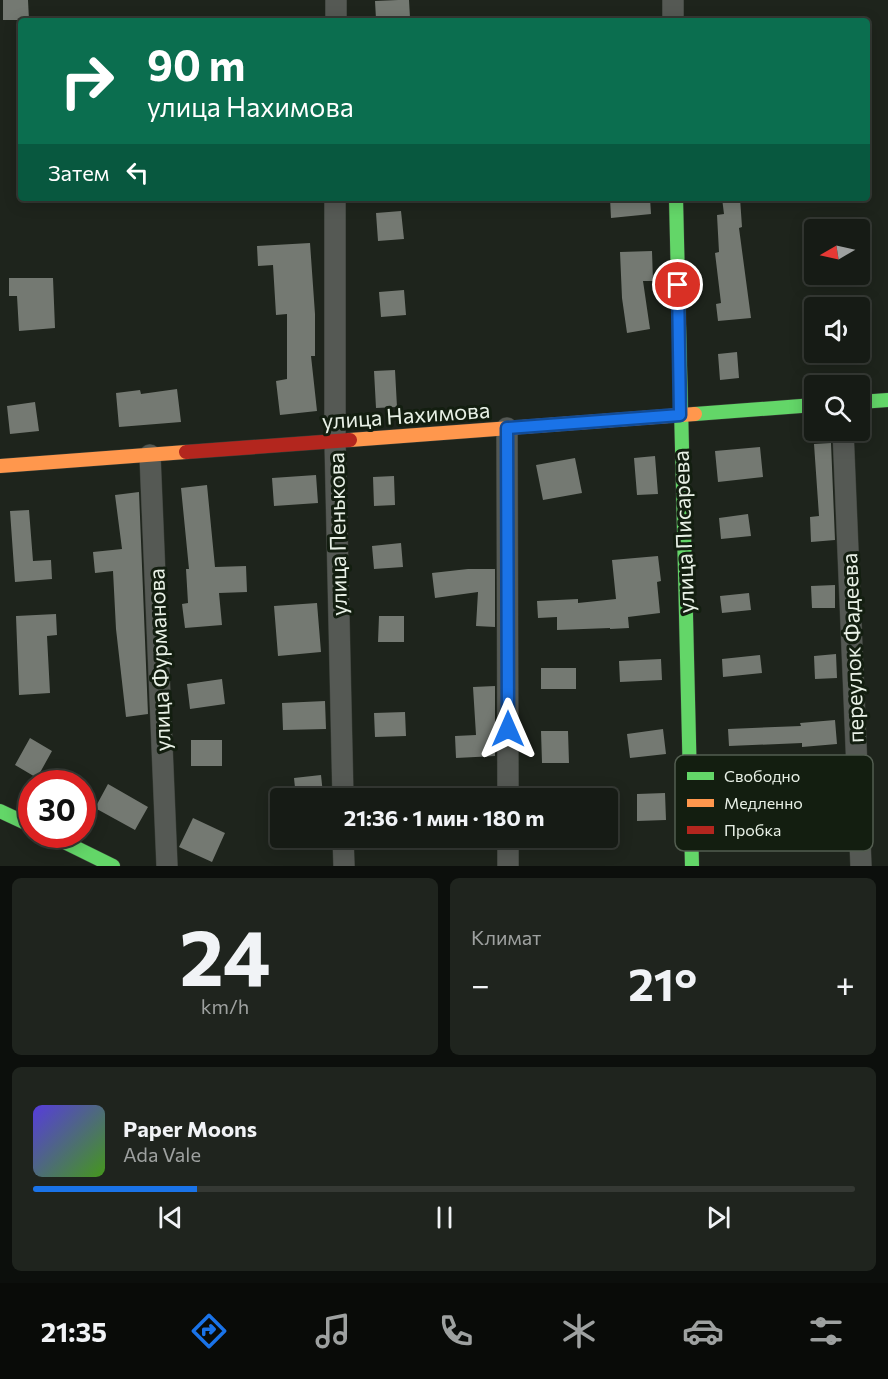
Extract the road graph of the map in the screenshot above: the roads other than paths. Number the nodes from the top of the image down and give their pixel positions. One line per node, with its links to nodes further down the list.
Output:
1 (336, 0): 3 (street)
2 (673, 0): 4 (street)
3 (336, 18)
4 (674, 18)
5 (335, 201): 12 (street, улица Пенькова)
6 (676, 201): 10 (street, улица Писарева)
7 (888, 400): 8 (street)
8 (870, 401)
9 (804, 406): 10 (street, улица Нахимова)
10 (680, 415): 11 (street, улица Нахимова); 16 (street, улица Писарева)
11 (507, 428): 12 (street, улица Нахимова); 19 (street)
12 (335, 441): 14 (street, улица Нахимова); 18 (street, улица Пенькова)
13 (843, 441): 17 (street, переулок Фадеева)
14 (150, 455): 15 (street, улица Нахимова); 28 (street, улица Фурманова)
15 (0, 466)
16 (689, 755)
17 (856, 755)
18 (343, 788)
19 (508, 788)
20 (0, 811): 21 (street)
21 (18, 819)
22 (76, 848): 27 (street)
23 (344, 848): 29 (street)
24 (508, 848): 30 (street)
25 (692, 851): 31 (street, улица Писарева)
26 (860, 851): 32 (street, переулок Фадеева)
27 (113, 866)
28 (167, 866)
29 (344, 866)
30 (508, 866)
31 (692, 866)
32 (861, 866)

